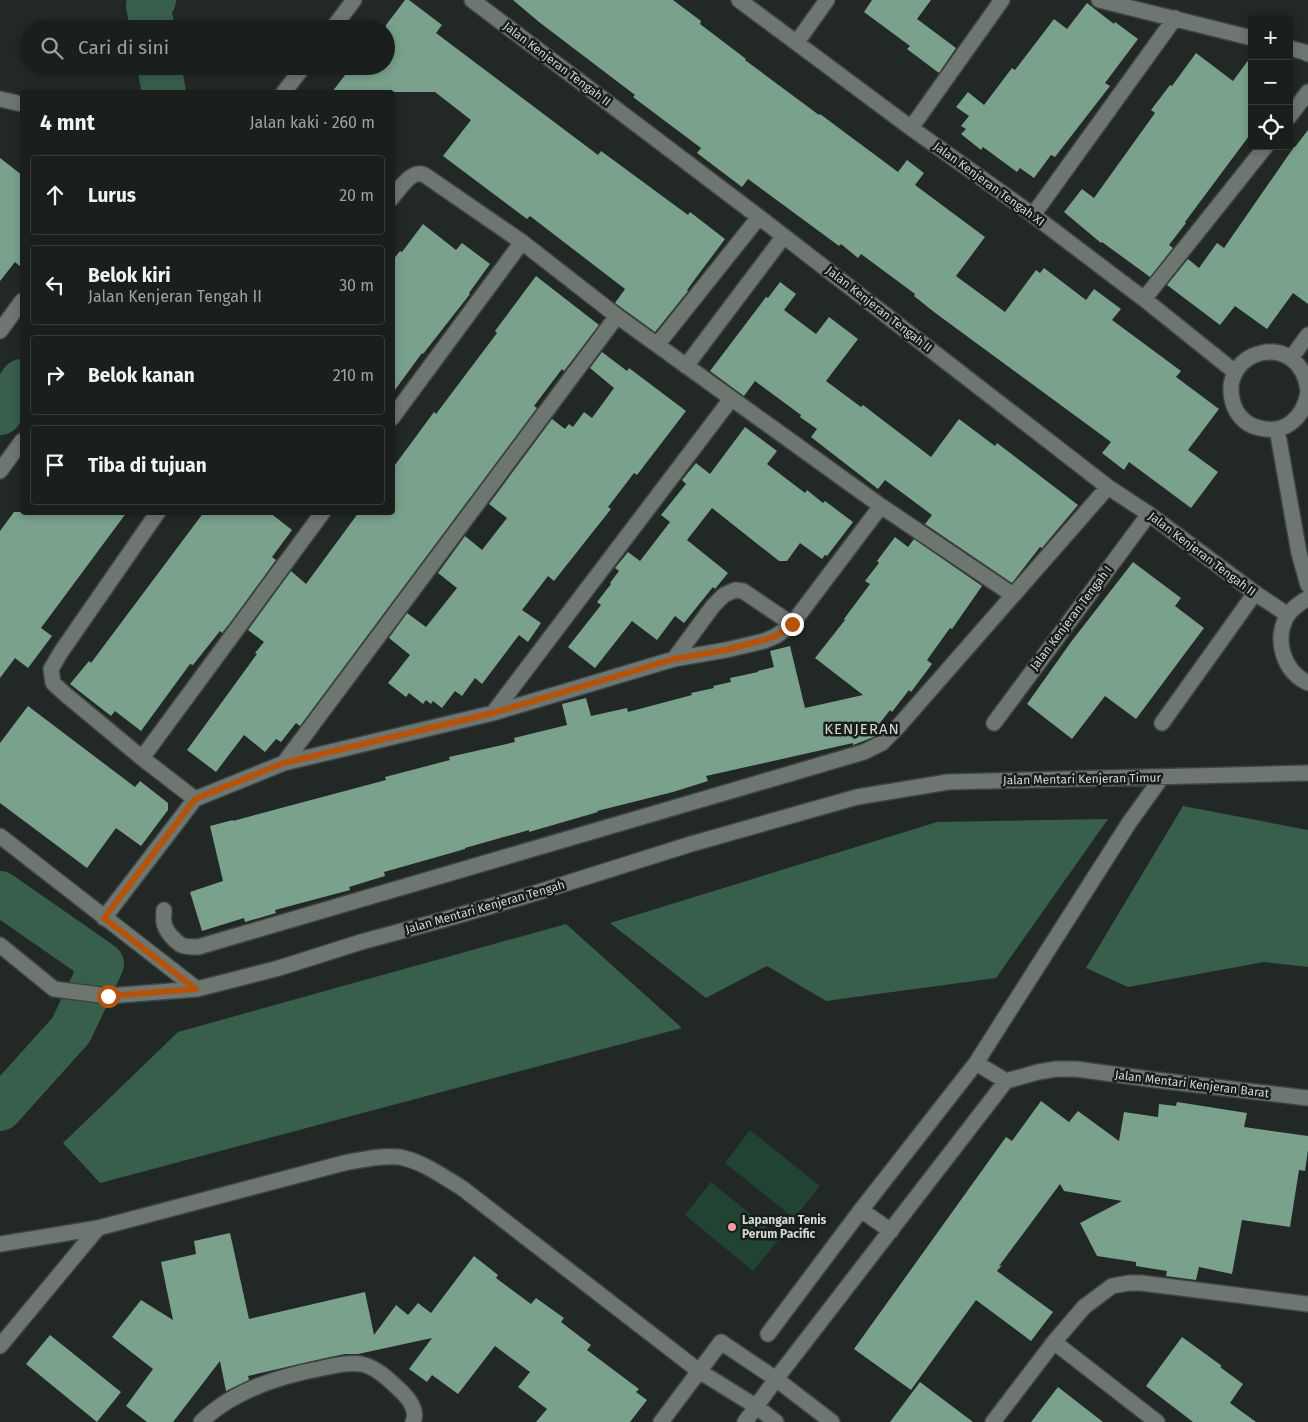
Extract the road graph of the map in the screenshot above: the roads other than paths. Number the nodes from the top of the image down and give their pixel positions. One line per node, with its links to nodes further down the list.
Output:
1 (354, 0): 8 (street)
2 (472, 0): 23 (street, Jalan Kenjeran Tengah II)
3 (740, 0): 10 (street, Jalan Kenjeran Tengah XI)
4 (827, 0): 10 (street)
5 (1002, 0): 19 (street)
6 (1099, 0): 7 (street)
7 (1175, 18): 9 (street); 22 (street)
8 (339, 20)
9 (1248, 37)
10 (797, 42): 19 (street, Jalan Kenjeran Tengah XI)
11 (1293, 49): 12 (street)
12 (1308, 54)
13 (297, 75): 14 (street)
14 (286, 90)
15 (1308, 92): 18 (street)
16 (0, 99): 17 (street)
17 (20, 104)
18 (1293, 112)
19 (911, 128): 22 (street, Jalan Kenjeran Tengah XI)
20 (1263, 150): 26 (street)
21 (395, 194): 25 (street)
22 (1033, 215): 26 (street, Jalan Kenjeran Tengah XI)
23 (759, 217): 24 (street, Jalan Kenjeran Tengah II); 31 (street)
24 (784, 236): 33 (street); 41 (street, Jalan Kenjeran Tengah II)
25 (522, 242): 28 (street); 37 (street)
26 (1144, 299): 34 (street, Jalan Kenjeran Tengah XI)
27 (20, 303): 29 (street)
28 (617, 316): 31 (street); 58 (street)
29 (0, 331)
30 (1308, 335): 32 (street)
31 (657, 344): 33 (street)
32 (1291, 358): 34 (street); 35 (street)
33 (686, 366): 36 (street)
34 (1235, 372): 38 (street)
35 (1308, 391): 38 (street)
36 (731, 399): 42 (street); 54 (street)
37 (395, 414)
38 (1277, 429): 46 (street)
39 (20, 445): 40 (street)
40 (0, 471)
41 (1108, 487): 43 (street, Jalan Kenjeran Tengah II); 48 (street)
42 (880, 506): 48 (street); 51 (street)
43 (1149, 514): 47 (street, Jalan Kenjeran Tengah II); 55 (street, Jalan Kenjeran Tengah I)
44 (156, 515): 57 (street)
45 (321, 515): 57 (street)
46 (1308, 585)
47 (1255, 594): 50 (street, Jalan Kenjeran Tengah II); 56 (street)
48 (1013, 595): 64 (street)
49 (1308, 598): 50 (street)
50 (1288, 615): 53 (street)
51 (792, 624): 52 (street); 52 (street)
52 (674, 659): 54 (street)
53 (1308, 683)
54 (493, 713): 58 (street)
55 (994, 723)
56 (1162, 723)
57 (142, 758): 62 (street)
58 (284, 763): 62 (street)
59 (1308, 773): 60 (street, Jalan Mentari Kenjeran Timur)
60 (1162, 777): 61 (street, Jalan Mentari Kenjeran Timur); 68 (street)
61 (857, 797): 67 (street, Jalan Mentari Kenjeran Tengah)
62 (195, 799): 65 (street)
63 (0, 836): 65 (street)
64 (164, 910)
65 (104, 918): 67 (street)
66 (0, 945): 67 (street, Jalan Mentari Kenjeran Tengah)
67 (196, 989)
68 (976, 1063): 69 (street); 71 (street)
69 (1006, 1081): 70 (street, Jalan Mentari Kenjeran Barat); 73 (street)
70 (1308, 1098)
71 (861, 1210): 73 (street); 76 (street)
72 (98, 1228): 74 (street); 78 (street); 79 (street)
73 (891, 1231): 80 (street)
74 (0, 1244)
75 (1308, 1304): 77 (street)
76 (768, 1334)
77 (1054, 1342): 88 (street); 89 (street)
78 (0, 1346)
79 (699, 1372): 80 (street); 81 (street); 84 (street)
80 (776, 1379): 81 (street); 87 (street)
81 (757, 1407): 85 (street); 86 (street)
82 (201, 1422): 83 (street)
83 (413, 1422)
84 (661, 1422)
85 (745, 1422)
86 (776, 1422)
87 (832, 1422)
88 (993, 1422)
89 (1157, 1422)

